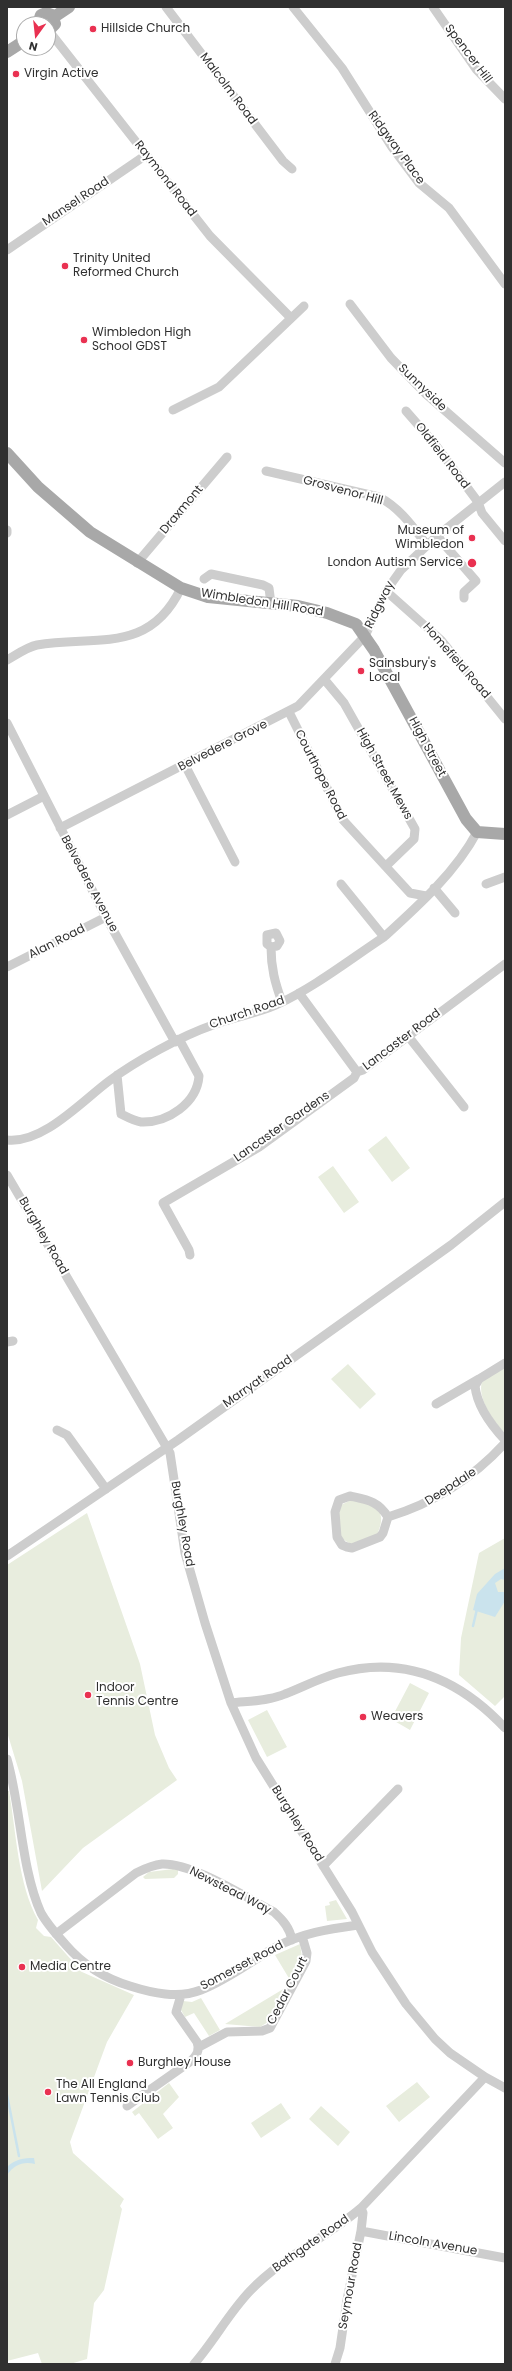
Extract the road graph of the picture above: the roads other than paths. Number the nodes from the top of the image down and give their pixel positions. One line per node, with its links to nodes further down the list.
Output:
1 (69, 7): 7 (main road)
2 (166, 7): 13 (street, Malcolm Road)
3 (293, 7): 15 (street, Ridgway Place)
4 (433, 7): 11 (street, Spencer Hill)
5 (37, 15): 6 (main road)
6 (52, 16)
7 (56, 16)
8 (56, 40): 12 (street, Raymond Road)
9 (16, 46): 10 (main road)
10 (7, 52)
11 (505, 99)
12 (146, 155): 14 (street, Mansel Road); 18 (street, Raymond Road)
13 (292, 169)
14 (7, 250)
15 (505, 284)
16 (350, 304): 23 (street, Sunnyside)
17 (304, 306): 18 (street)
18 (291, 318): 19 (street)
19 (173, 410)
20 (406, 411): 26 (street, Oldfield Road)
21 (7, 453): 32 (main road, Wimbledon Hill Road)
22 (227, 457): 32 (street, Draxmont)
23 (505, 463)
24 (266, 471): 31 (street, Grosvenor Hill)
25 (505, 482): 26 (street, Ridgway)
26 (478, 502): 29 (street, Ridgway); 30 (street, Oldfield Road)
27 (7, 530): 28 (street)
28 (7, 533)
29 (437, 536): 31 (street, Ridgway); 36 (street)
30 (505, 541)
31 (427, 545): 35 (street, Ridgway)
32 (137, 563): 34 (main road, Wimbledon Hill Road)
33 (204, 579): 37 (street)
34 (182, 588): 37 (main road, Wimbledon Hill Road); 39 (street)
35 (386, 591): 38 (street, Ridgway); 42 (street, Homefield Road)
36 (464, 598)
37 (271, 604): 38 (main road, Wimbledon Hill Road)
38 (365, 636): 40 (street, Belvedere Grove); 48 (main road, High Street)
39 (7, 660)
40 (324, 679): 41 (street, Belvedere Grove); 51 (street, High Street Mews)
41 (289, 712): 44 (street, Belvedere Grove); 51 (street, Courthope Road)
42 (505, 719)
43 (7, 723): 45 (street, Belvedere Avenue)
44 (184, 765): 47 (street, Belvedere Grove); 50 (street)
45 (44, 796): 46 (street); 47 (street, Belvedere Avenue)
46 (7, 815)
47 (60, 828): 58 (street, Belvedere Avenue)
48 (477, 832): 49 (main road); 55 (street, Church Road)
49 (505, 834)
50 (235, 862)
51 (386, 866): 56 (street, Courthope Road)
52 (505, 877): 54 (street)
53 (341, 884): 59 (street)
54 (486, 884)
55 (434, 888): 56 (street, Church Road); 57 (street)
56 (426, 896): 59 (street, Church Road)
57 (455, 913)
58 (106, 917): 62 (street, Alan Road); 66 (street, Belvedere Avenue)
59 (384, 937): 63 (street, Church Road)
60 (271, 947): 64 (street)
61 (505, 964): 65 (street, Lancaster Road)
62 (7, 967)
63 (299, 993): 64 (street, Church Road); 67 (street, Lancaster Road)
64 (282, 1002): 66 (street, Church Road)
65 (408, 1036): 67 (street, Lancaster Road); 69 (street)
66 (177, 1041): 68 (street, Church Road); 68 (street)
67 (357, 1072): 73 (street, Lancaster Gardens)
68 (117, 1075): 70 (street, Church Road)
69 (464, 1107)
70 (7, 1140)
71 (7, 1175): 80 (street, Burghley Road)
72 (505, 1202): 80 (street, Marryat Road)
73 (190, 1255)
74 (505, 1363): 75 (street)
75 (479, 1379): 76 (street); 78 (street)
76 (436, 1404)
77 (57, 1430): 81 (street)
78 (505, 1440)
79 (505, 1443): 82 (street, Deepdale)
80 (167, 1447): 81 (street, Marryat Road); 84 (street, Burghley Road)
81 (106, 1489): 83 (street, Marryat Road)
82 (388, 1517): 82 (street)
83 (7, 1556)
84 (231, 1703): 85 (street); 88 (street, Burghley Road)
85 (505, 1728)
86 (7, 1759): 90 (street, Somerset Road)
87 (398, 1789): 88 (street)
88 (324, 1866): 89 (street, Burghley Road)
89 (358, 1925): 91 (street, Somerset Road); 95 (street)
90 (56, 1934): 92 (street, Newstead Way); 93 (street, Somerset Road)
91 (302, 1936): 92 (street, Somerset Road); 94 (street, Cedar Court)
92 (292, 1940): 93 (street, Somerset Road)
93 (181, 1995): 94 (street)
94 (199, 2047): 97 (street)
95 (485, 2077): 96 (street); 98 (street, Bathgate Road)
96 (505, 2088)
97 (126, 2106)
98 (361, 2208): 99 (street, Seymour Road); 101 (street, Bathgate Road)
99 (361, 2231): 100 (street, Lincoln Avenue); 102 (street, Seymour Road)
100 (505, 2258)
101 (194, 2364)
102 (335, 2364)

